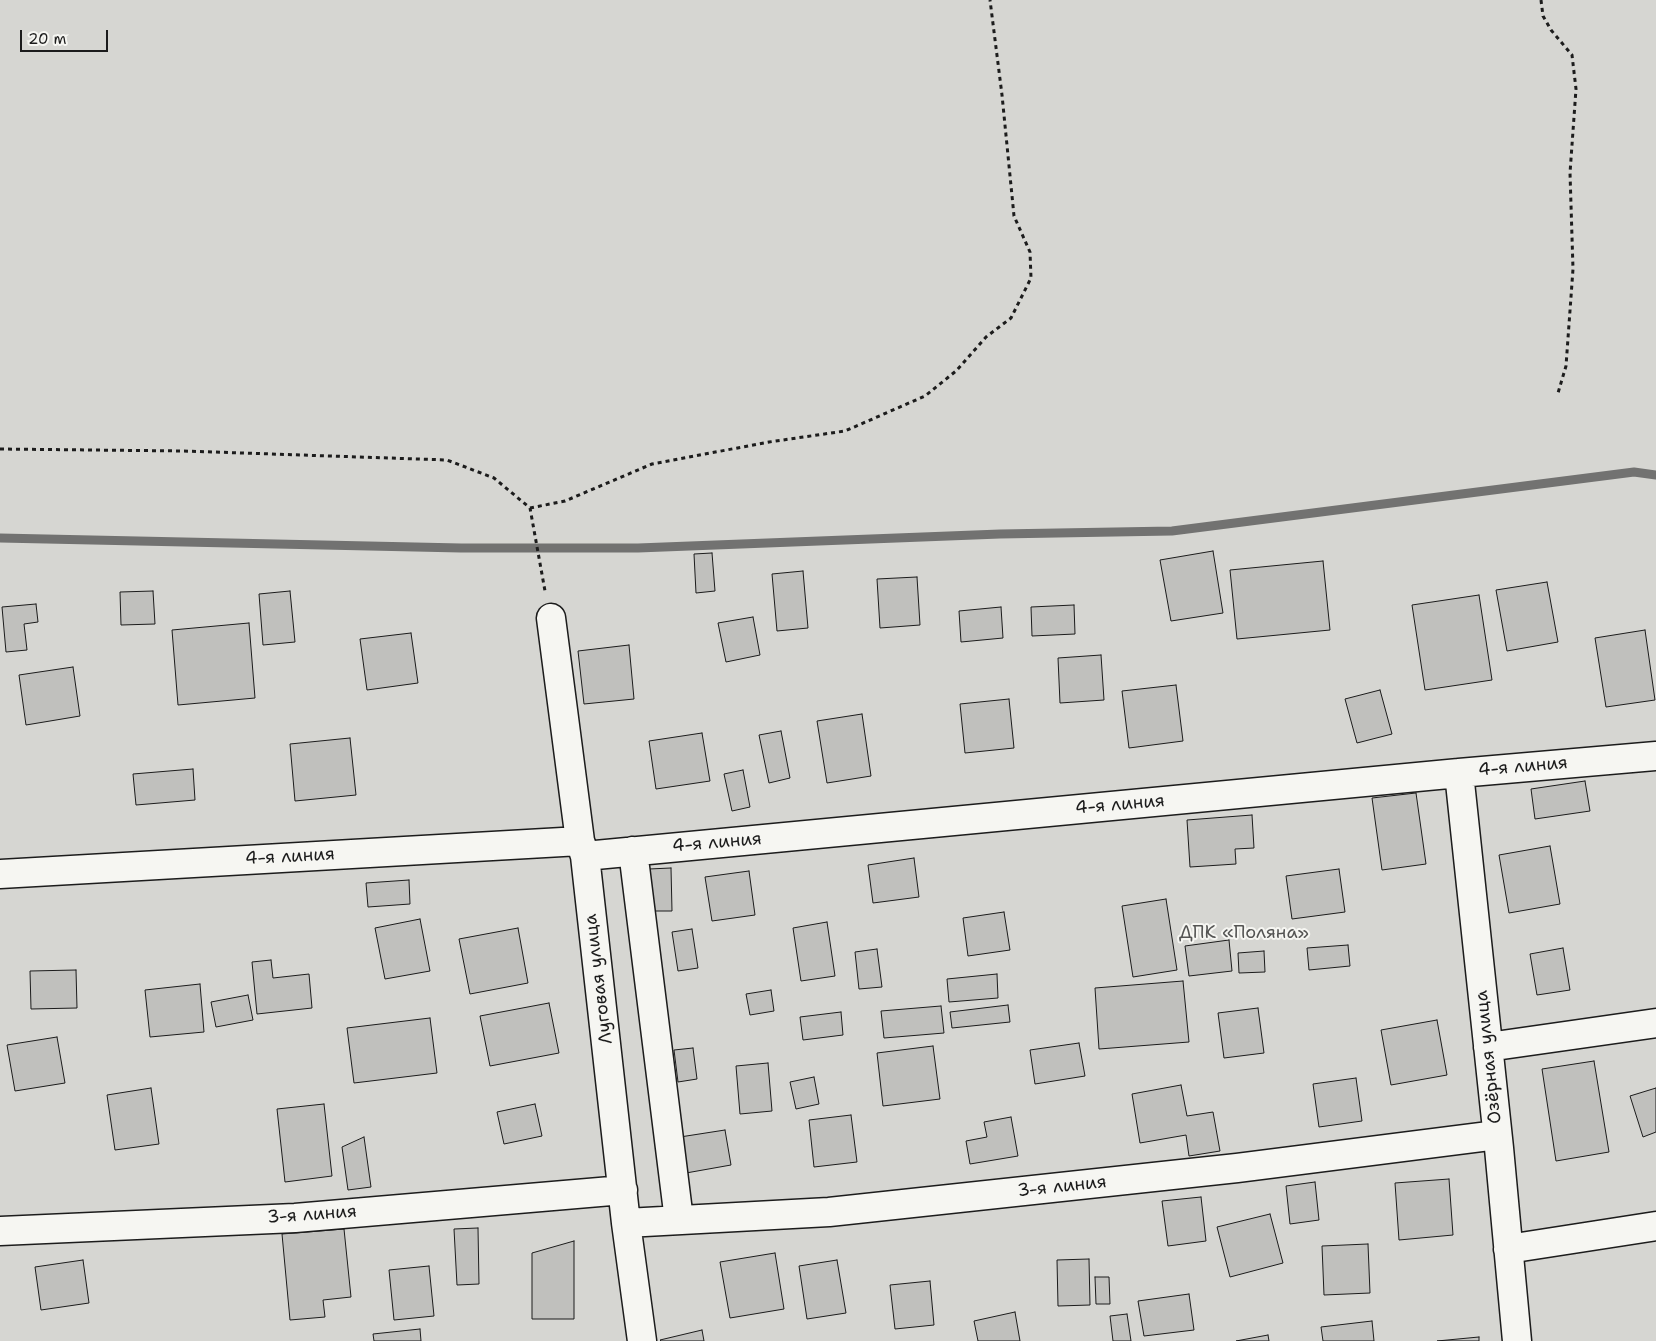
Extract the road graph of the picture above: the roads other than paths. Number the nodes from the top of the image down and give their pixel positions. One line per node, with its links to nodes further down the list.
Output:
1 (551, 618): 4 (street, Луговая улица)
2 (1656, 756): 3 (street, 4-я линия)
3 (1459, 773): 5 (street, 4-я линия); 8 (street, Озёрная улица)
4 (583, 848): 5 (street, 4-я линия); 6 (street, 4-я линия); 10 (street, Луговая улица)
5 (633, 852): 11 (street)
6 (0, 874)
7 (1656, 1023): 8 (street)
8 (1488, 1047): 9 (street, Озёрная улица)
9 (1497, 1134): 11 (street, 3-я линия); 15 (street, Озёрная улица)
10 (623, 1190): 12 (street, Луговая улица); 14 (street, 3-я линия)
11 (679, 1220): 12 (street, 3-я линия)
12 (626, 1222): 16 (street, Луговая улица)
13 (1656, 1226): 15 (street)
14 (0, 1231)
15 (1508, 1249): 17 (street, Озёрная улица)
16 (642, 1341)
17 (1517, 1341)

